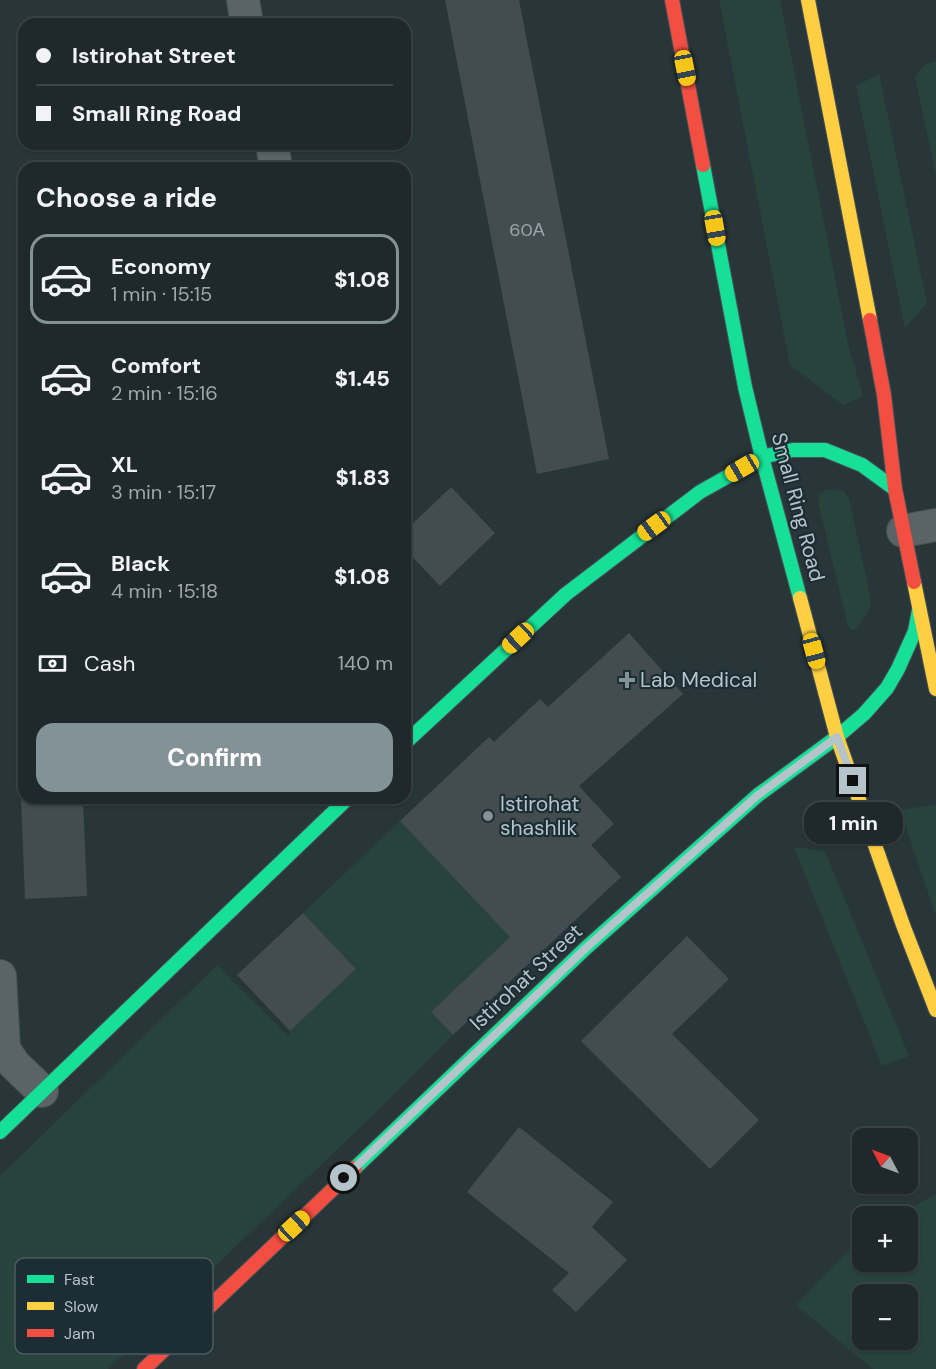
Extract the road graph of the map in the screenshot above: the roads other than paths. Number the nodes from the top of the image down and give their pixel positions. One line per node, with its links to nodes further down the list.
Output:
1 (243, 0): 4 (street)
2 (672, 0): 5 (main road, Small Ring Road)
3 (808, 0): 6 (main road)
4 (246, 18)
5 (762, 456): 6 (main road); 11 (main road); 12 (main road, Small Ring Road)
6 (895, 489): 8 (main road)
7 (936, 525): 8 (street)
8 (903, 531): 9 (main road)
9 (919, 610): 10 (main road); 12 (main road, Istirohat Street)
10 (936, 689)
11 (411, 736)
12 (837, 737): 15 (main road, Small Ring Road); 18 (main road, Istirohat Street)
13 (342, 804): 16 (main road)
14 (0, 976): 16 (street)
15 (936, 1010)
16 (42, 1091): 17 (main road)
17 (0, 1132)
18 (213, 1303)
19 (160, 1354): 20 (main road, Istirohat Street)
20 (144, 1369)

